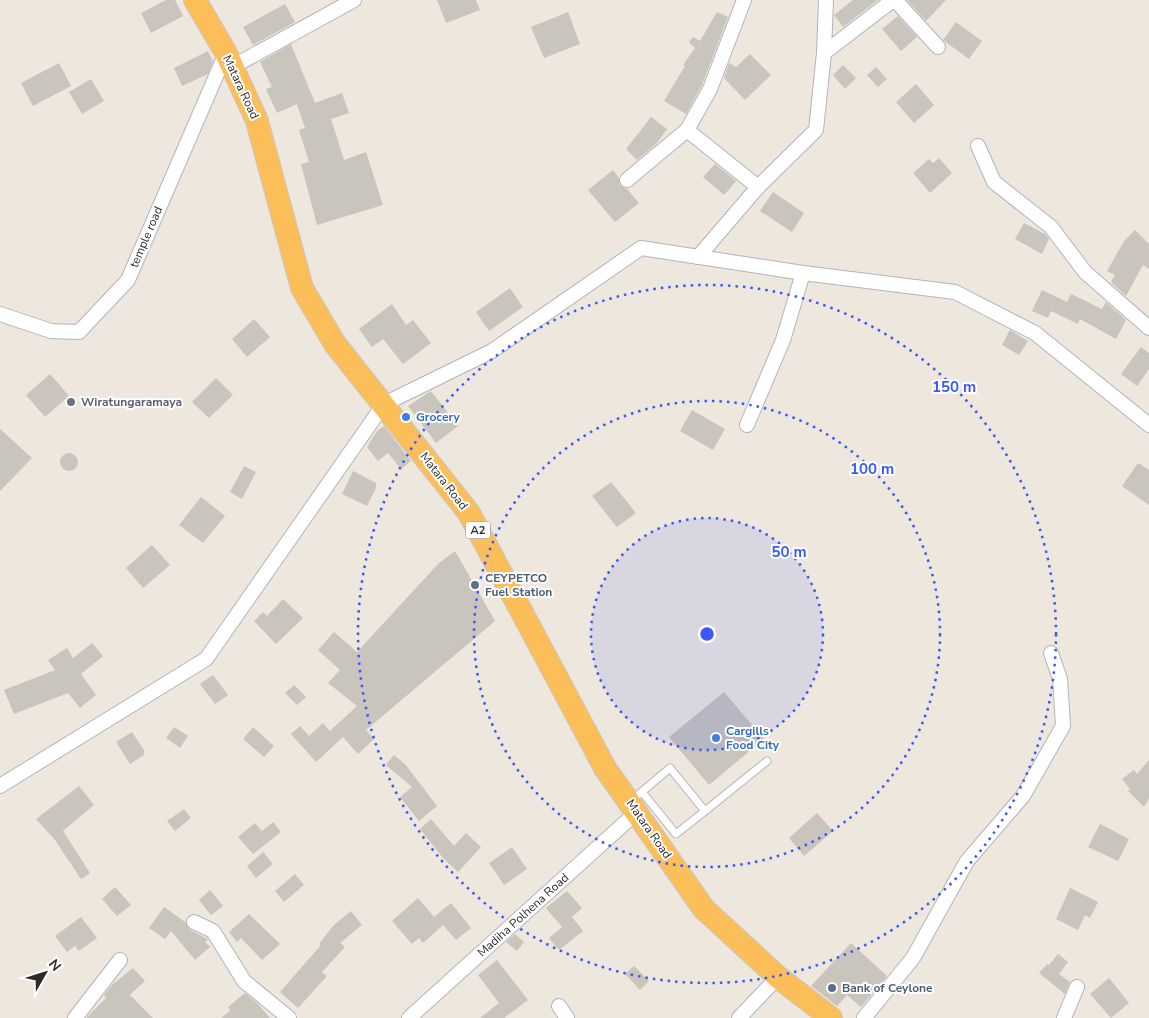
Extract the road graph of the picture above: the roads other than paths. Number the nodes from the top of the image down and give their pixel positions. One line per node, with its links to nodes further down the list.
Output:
1 (195, 0): 8 (highway, Matara Road / A2)
2 (354, 0): 8 (street)
3 (744, 0): 9 (street)
4 (826, 0): 7 (street)
5 (894, 0): 6 (street); 7 (street)
6 (938, 47)
7 (824, 53): 12 (street)
8 (229, 60): 15 (street, temple road); 17 (highway, Matara Road / A2)
9 (687, 130): 11 (street); 12 (street)
10 (978, 146): 16 (street)
11 (627, 180)
12 (758, 187): 13 (street)
13 (698, 257): 14 (street); 17 (street)
14 (803, 273): 18 (street); 19 (street)
15 (0, 314)
16 (1149, 328)
17 (384, 404): 22 (street); 23 (highway, Matara Road / A2)
18 (747, 425)
19 (1149, 425)
20 (1052, 653): 34 (street)
21 (767, 761): 24 (lane)
22 (0, 786)
23 (636, 802): 24 (lane); 24 (lane); 27 (highway, Matara Road / A2); 31 (street, Madiha Polhena Road)
24 (705, 810)
25 (194, 922): 30 (street)
26 (120, 960): 29 (street)
27 (778, 977): 32 (street); 33 (highway, Matara Road / A2)
28 (1077, 988): 35 (street)
29 (76, 1018)
30 (289, 1018)
31 (409, 1018)
32 (739, 1018)
33 (831, 1018)
34 (864, 1018)
35 (1064, 1018)

